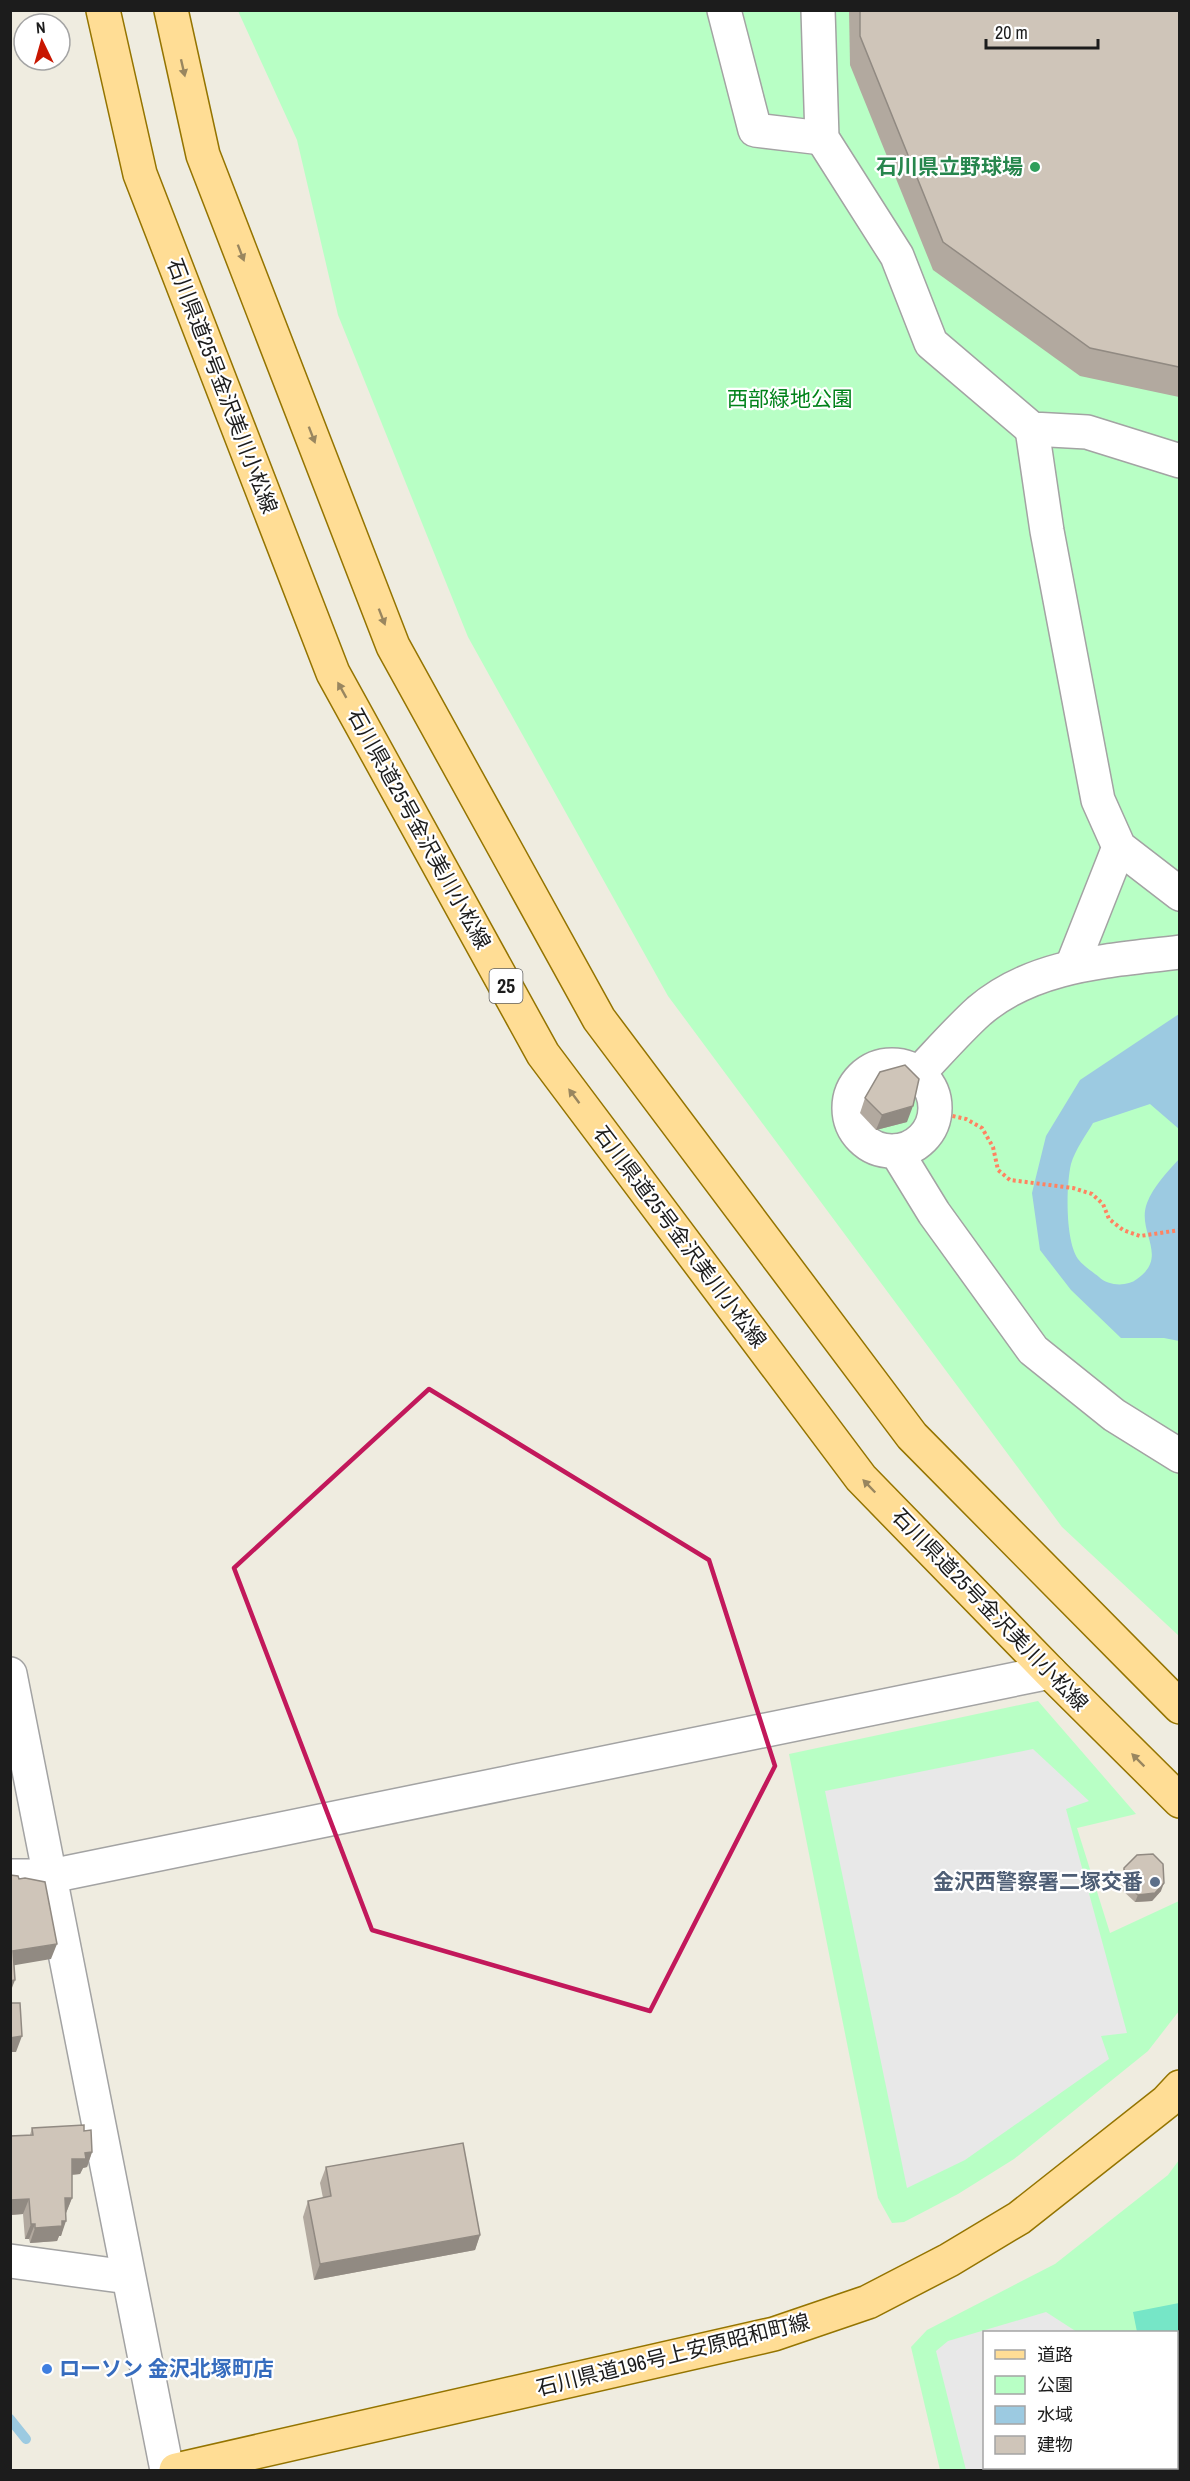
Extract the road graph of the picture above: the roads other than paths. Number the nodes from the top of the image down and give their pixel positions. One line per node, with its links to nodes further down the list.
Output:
1 (103, 10): 15 (main road, 石川県道25号金沢美川小松線 / 25, one-way to 1)
2 (171, 10): 17 (main road, one-way to 17)
3 (724, 10): 5 (street)
4 (818, 10): 5 (street)
5 (822, 138): 6 (street)
6 (1032, 429): 7 (street); 8 (street)
7 (1179, 461)
8 (1119, 847): 9 (street); 11 (street)
9 (1179, 894)
10 (1179, 952): 11 (street)
11 (1072, 966): 12 (street)
12 (918, 1074): 13 (street); 13 (street)
13 (896, 1151): 14 (street)
14 (1179, 1456)
15 (1050, 1672): 18 (main road, 石川県道25号金沢美川小松線 / 25, one-way to 15); 20 (street)
16 (10, 1674): 20 (street)
17 (1179, 1707)
18 (1179, 1801)
19 (10, 1876): 20 (street)
20 (51, 1876): 23 (street)
21 (1179, 2087): 25 (main road, 石川県道196号上安原昭和町線)
22 (10, 2261): 23 (street)
23 (128, 2277): 24 (street)
24 (167, 2470)
25 (176, 2470)

